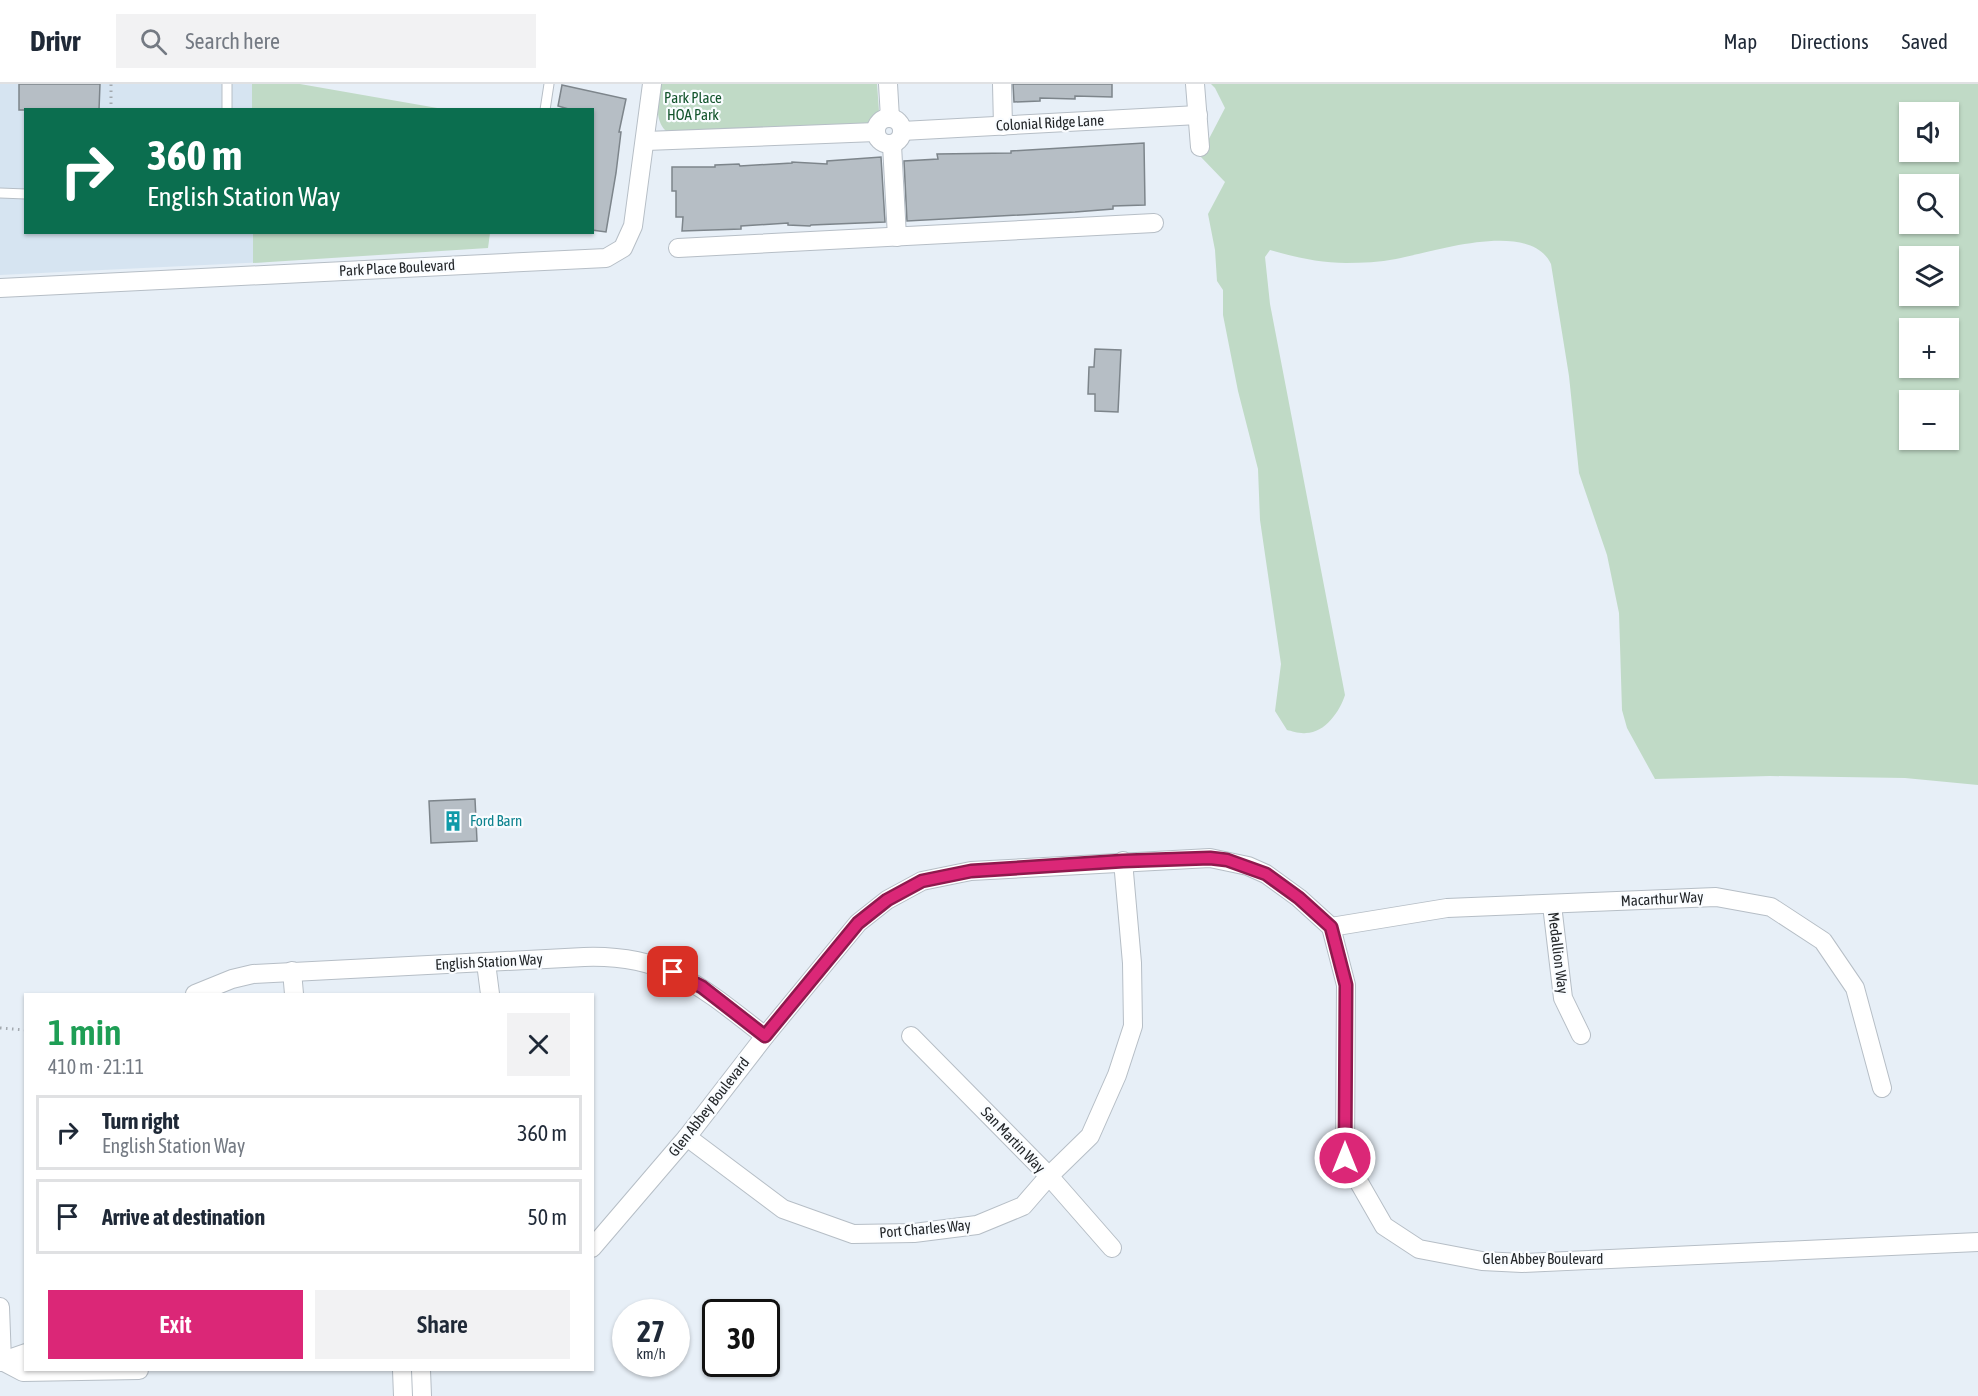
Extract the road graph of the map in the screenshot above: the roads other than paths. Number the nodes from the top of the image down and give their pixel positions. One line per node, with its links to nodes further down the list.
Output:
1 (227, 84): 7 (lane)
2 (549, 84): 8 (lane)
3 (652, 84): 12 (street, Park Place Boulevard)
4 (888, 84): 11 (street)
5 (1002, 84): 10 (street)
6 (1195, 84): 9 (street)
7 (227, 108)
8 (545, 108)
9 (1198, 115): 10 (street, Colonial Ridge Lane); 13 (street)
10 (1003, 126): 11 (street, Colonial Ridge Lane)
11 (895, 131): 12 (street); 17 (street)
12 (646, 141): 19 (street, Park Place Boulevard)
13 (1200, 147)
14 (0, 193): 15 (lane)
15 (24, 194)
16 (1154, 223): 17 (street)
17 (897, 237): 18 (street)
18 (678, 248)
19 (0, 288)
20 (1123, 861): 22 (street, Glen Abbey Boulevard); 29 (street, Glen Abbey Boulevard); 33 (street, Port Charles Way)
21 (1552, 904): 22 (street, Macarthur Way); 28 (street, Medallion Way); 31 (street, Macarthur Way)
22 (1331, 927): 34 (street, Glen Abbey Boulevard)
23 (486, 963): 24 (street, English Station Way); 27 (street); 29 (street, English Station Way)
24 (292, 971): 25 (street, English Station Way); 26 (street)
25 (197, 993)
26 (294, 993)
27 (490, 993)
28 (1581, 1035)
29 (765, 1036): 32 (street, Glen Abbey Boulevard)
30 (911, 1036): 33 (street, San Martin Way)
31 (1882, 1088)
32 (687, 1137): 33 (street, Port Charles Way); 35 (street, Glen Abbey Boulevard)
33 (1049, 1176): 36 (street, San Martin Way)
34 (1978, 1242)
35 (594, 1246)
36 (1112, 1248)
37 (0, 1306): 39 (street)
38 (24, 1354): 39 (street)
39 (1, 1362): 40 (street)
40 (81, 1371)
41 (402, 1371): 43 (street)
42 (421, 1371): 44 (street)
43 (403, 1396)
44 (422, 1396)

